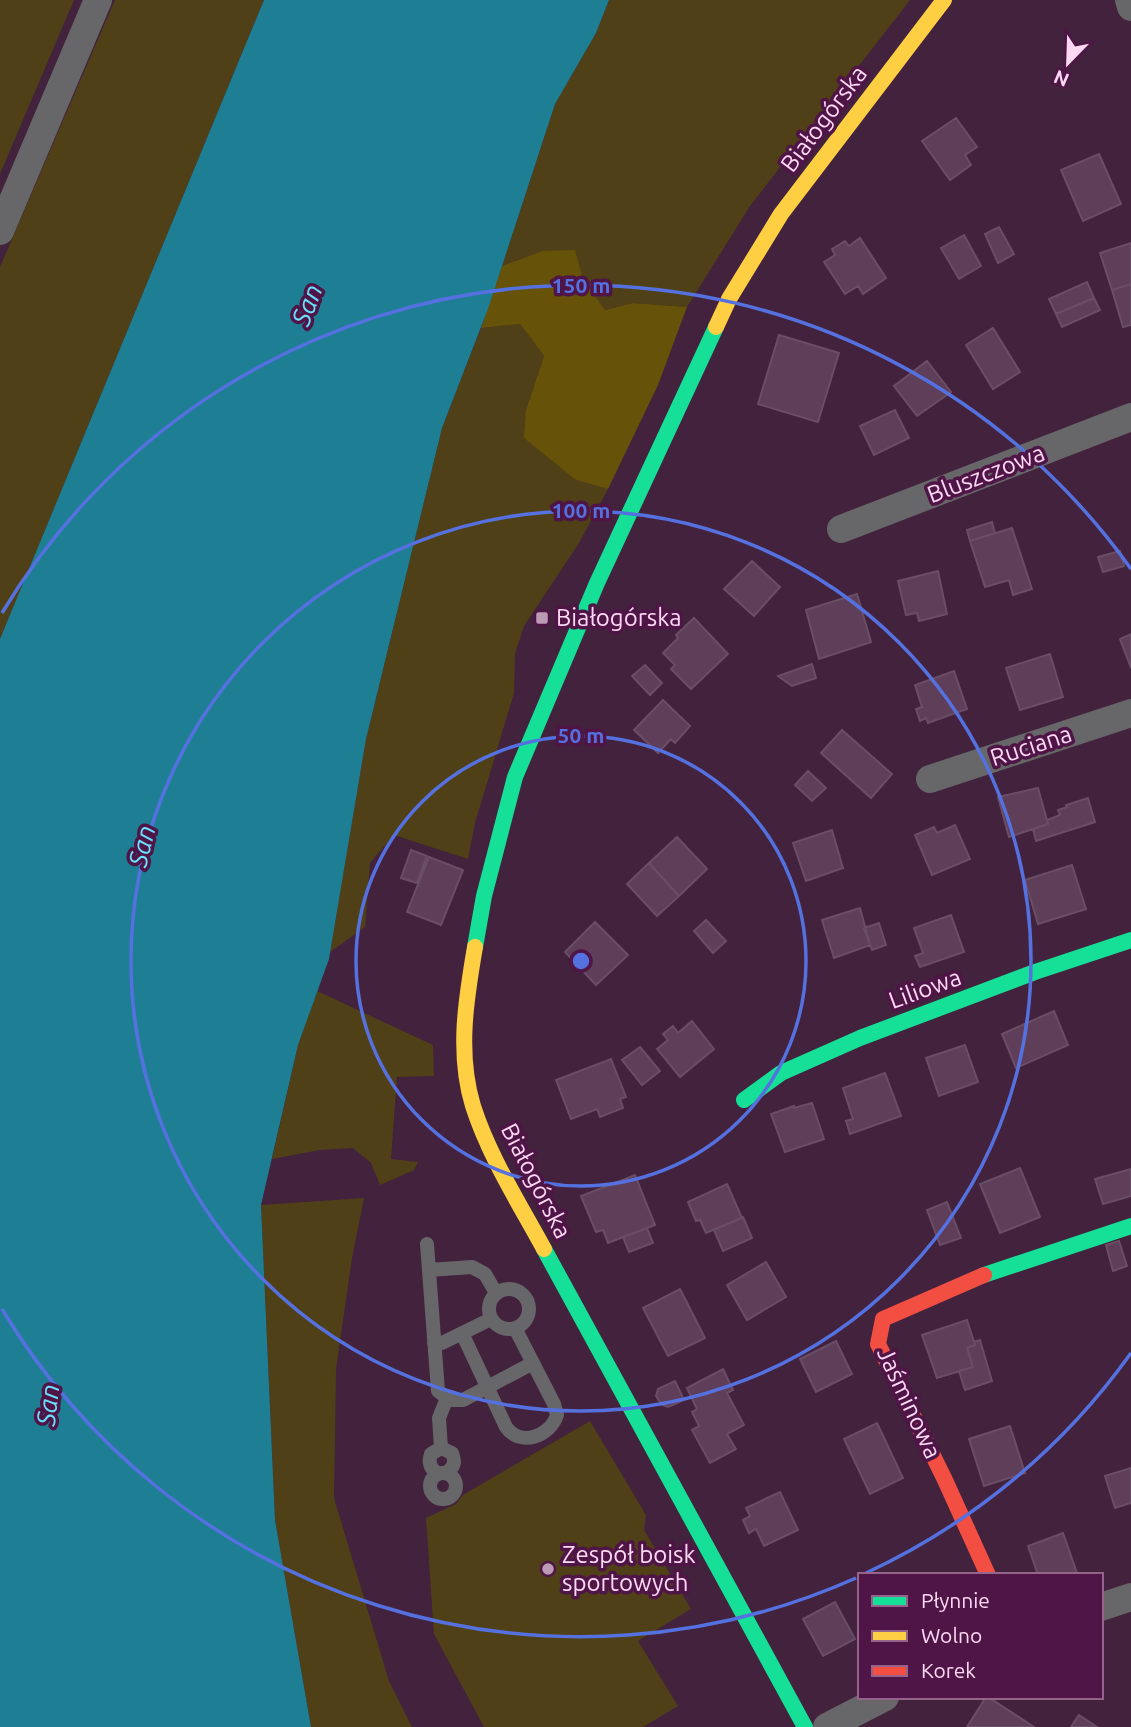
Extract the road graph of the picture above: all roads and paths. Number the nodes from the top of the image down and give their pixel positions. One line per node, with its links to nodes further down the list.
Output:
1 (98, 0): 5 (street)
2 (944, 0): 28 (street, Białogórska)
3 (1129, 0): 4 (street)
4 (1131, 7)
5 (0, 231)
6 (1131, 417): 7 (street, Bluszczowa)
7 (841, 529)
8 (1131, 713): 9 (street, Ruciana)
9 (930, 779)
10 (1131, 940): 11 (street, Liliowa)
11 (744, 1100)
12 (1131, 1226): 24 (street, Jaśminowa)
13 (427, 1244): 14 (lane)
14 (429, 1270): 15 (lane); 19 (lane)
15 (496, 1293): 16 (lane); 17 (lane)
16 (491, 1319): 17 (lane); 18 (lane)
17 (516, 1328): 20 (lane)
18 (462, 1333): 19 (lane); 21 (lane)
19 (434, 1343): 22 (lane)
20 (533, 1363): 21 (lane); 21 (lane)
21 (487, 1387): 22 (lane)
22 (447, 1398): 23 (lane)
23 (442, 1474)
24 (987, 1573)
25 (1131, 1597): 26 (street)
26 (1103, 1606)
27 (881, 1699): 29 (street)
28 (805, 1727)
29 (827, 1727)

